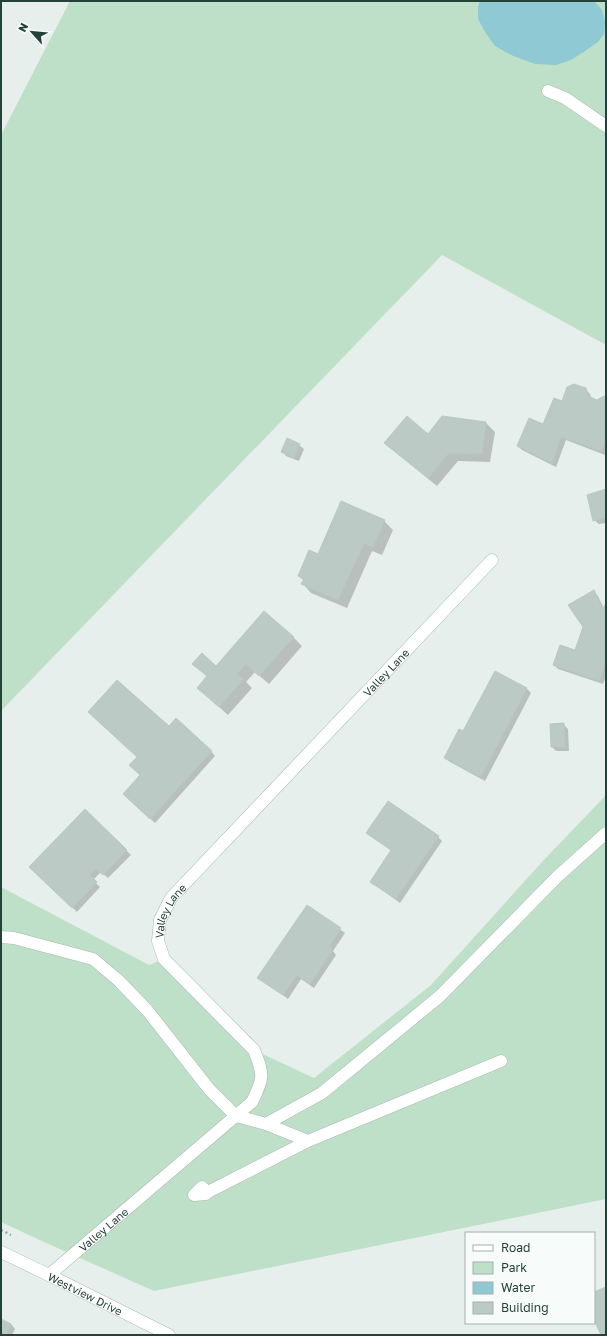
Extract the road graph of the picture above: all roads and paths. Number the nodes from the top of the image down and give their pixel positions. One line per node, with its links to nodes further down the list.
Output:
1 (548, 91): 2 (street)
2 (606, 126)
3 (492, 560): 7 (street, Valley Lane)
4 (606, 834): 8 (street)
5 (1, 937): 7 (street)
6 (501, 1061): 9 (street)
7 (236, 1116): 8 (street); 12 (street, Valley Lane)
8 (266, 1124): 9 (street)
9 (308, 1141): 10 (street)
10 (208, 1192)
11 (1, 1252): 12 (street, Westview Drive)
12 (49, 1275): 13 (street, Westview Drive)
13 (145, 1330): 14 (street, Westview Drive)
14 (168, 1335)

